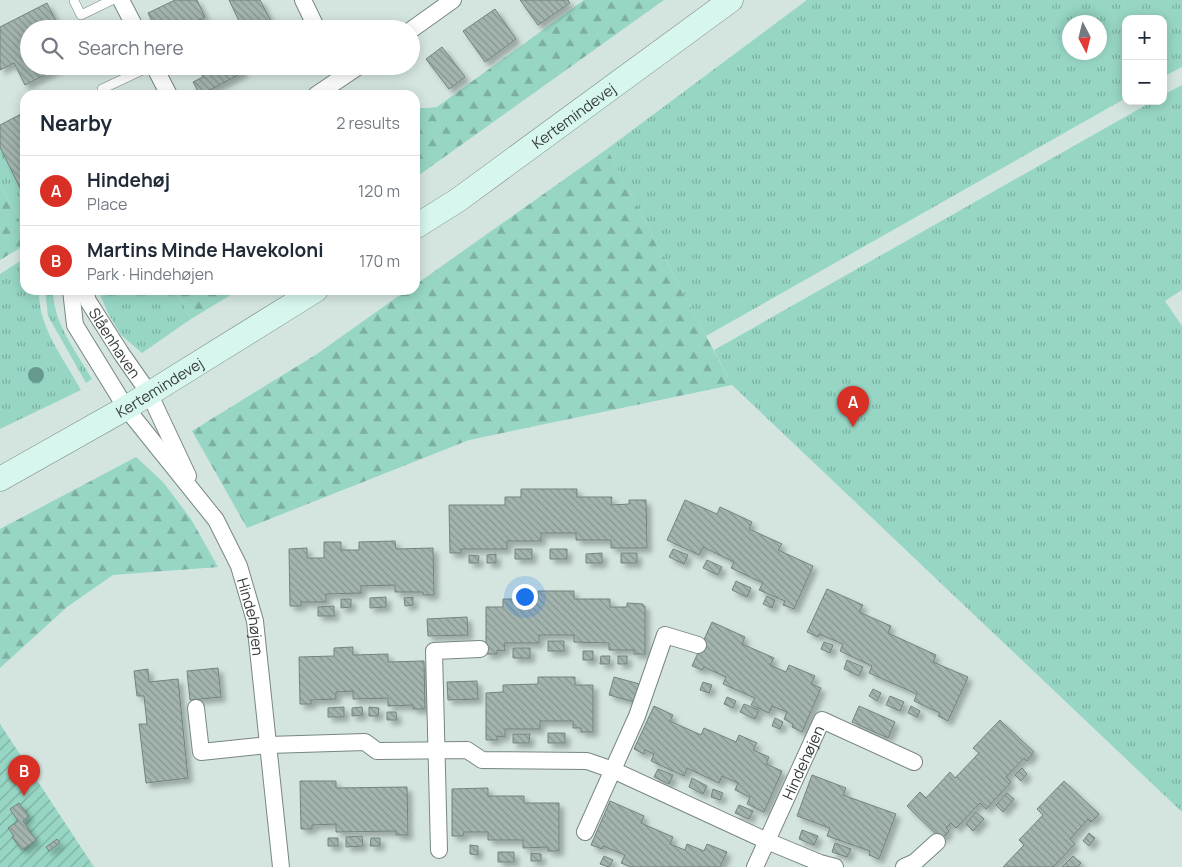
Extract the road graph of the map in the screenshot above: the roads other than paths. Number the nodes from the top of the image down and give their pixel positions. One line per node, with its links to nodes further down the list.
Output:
1 (112, 0): 6 (lane)
2 (121, 0): 7 (street)
3 (303, 0): 8 (street)
4 (453, 0): 9 (street)
5 (731, 0): 16 (main road, Kertemindevej)
6 (74, 2)
7 (131, 20)
8 (313, 20)
9 (420, 24)
10 (133, 75): 13 (lane)
11 (158, 75): 14 (street)
12 (335, 75): 15 (street)
13 (102, 90)
14 (166, 90)
15 (321, 90)
16 (420, 224)
17 (72, 295): 21 (street, Slåenhaven)
18 (86, 295): 20 (street, Slåenhaven)
19 (308, 295): 20 (main road, Kertemindevej)
20 (149, 393): 21 (main road, Kertemindevej); 23 (street, Hindehøjen)
21 (126, 408): 22 (main road, Kertemindevej); 23 (street, Hindehøjen)
22 (0, 480)
23 (200, 500): 27 (street, Hindehøjen)
24 (698, 645): 30 (street)
25 (480, 649): 28 (street)
26 (196, 708): 27 (street)
27 (268, 745): 28 (street); 35 (street, Hindehøjen)
28 (436, 750): 30 (street); 34 (street)
29 (914, 762): 32 (street, Hindehøjen)
30 (613, 770): 31 (street); 32 (street)
31 (585, 832)
32 (766, 841): 36 (street, Hindehøjen); 37 (street)
33 (937, 842): 38 (street)
34 (439, 850)
35 (281, 867)
36 (755, 867)
37 (835, 867)
38 (904, 867)

